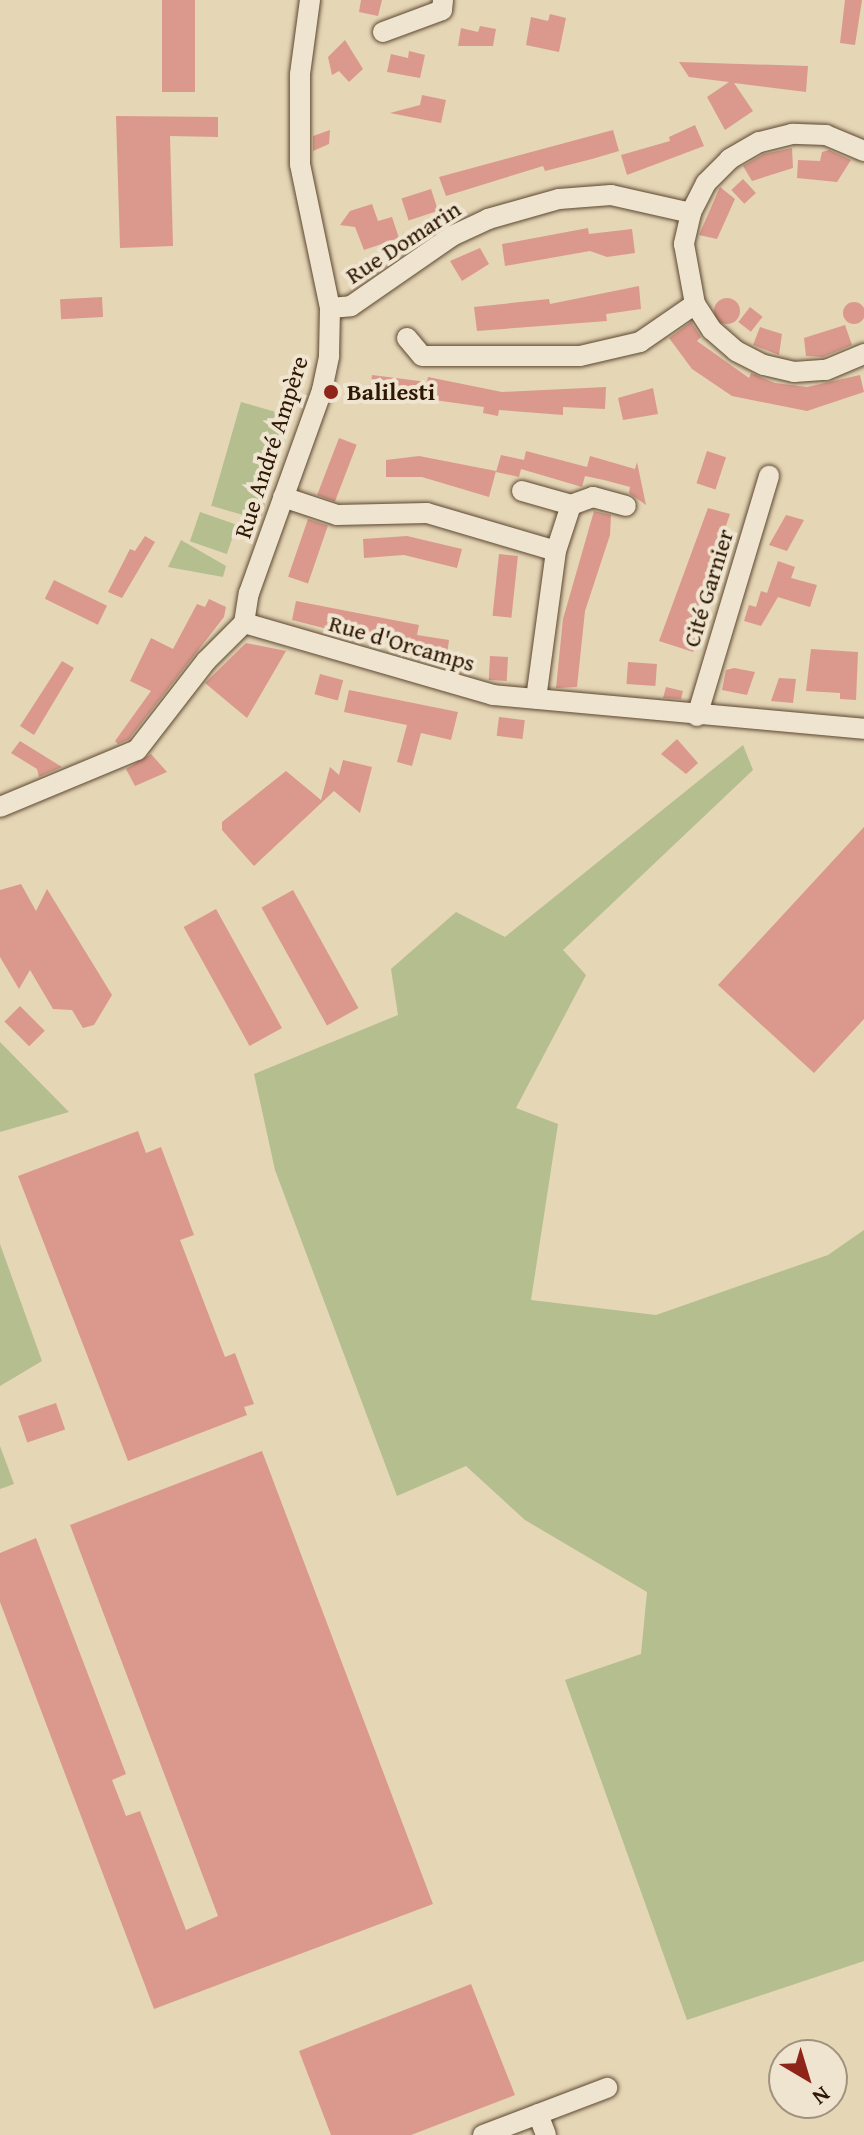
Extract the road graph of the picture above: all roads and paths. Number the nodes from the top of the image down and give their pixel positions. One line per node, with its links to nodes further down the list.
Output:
1 (310, 0): 7 (street, Rue André Ampère)
2 (443, 0): 3 (street)
3 (383, 32)
4 (864, 151): 5 (street)
5 (691, 213): 6 (street); 7 (street, Rue Domarin)
6 (695, 304): 8 (street); 9 (street)
7 (330, 308): 12 (street, Rue André Ampère)
8 (407, 338)
9 (864, 354)
10 (769, 476): 18 (street, Cité Garnier)
11 (522, 491): 13 (street)
12 (283, 497): 15 (street); 16 (street, Rue André Ampère)
13 (571, 505): 14 (street); 15 (street)
14 (626, 506)
15 (556, 551): 17 (street)
16 (244, 623): 17 (street, Rue d'Orcamps); 20 (street)
17 (536, 699): 18 (street, Rue d'Orcamps)
18 (697, 716): 19 (street, Rue d'Orcamps)
19 (864, 729)
20 (0, 807)
21 (607, 2088): 22 (street)
22 (538, 2114): 23 (street); 24 (street)
23 (483, 2135)
24 (546, 2135)

